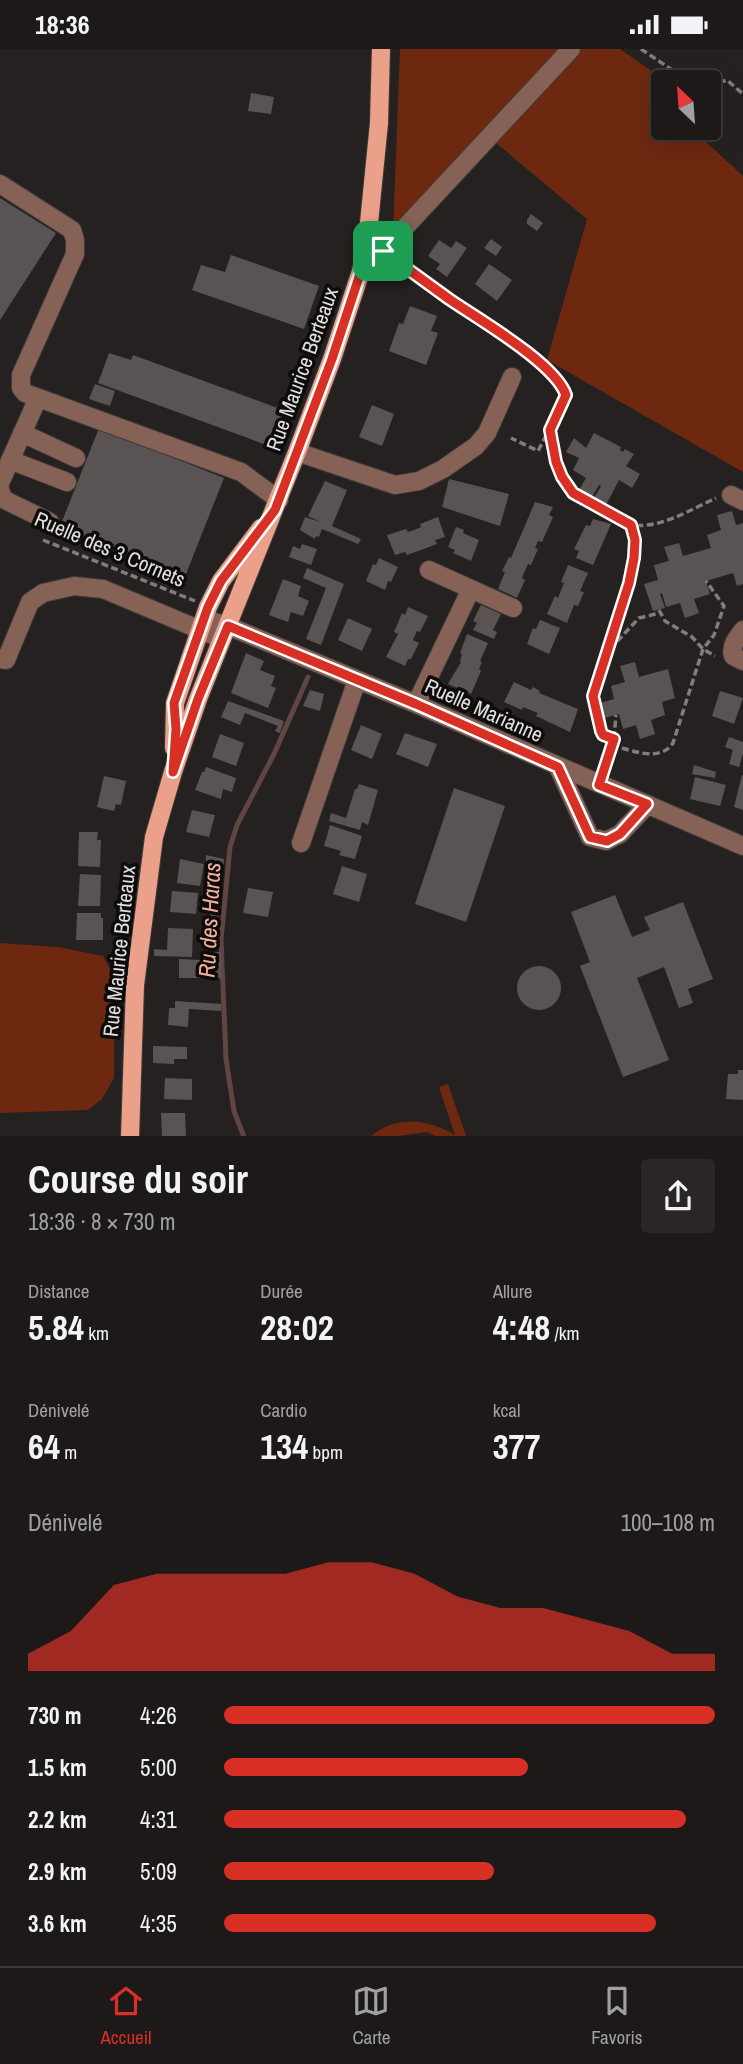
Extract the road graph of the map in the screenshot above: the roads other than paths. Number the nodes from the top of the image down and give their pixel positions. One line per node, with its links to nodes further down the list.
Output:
1 (381, 49): 4 (main road, Rue Maurice Berteaux)
2 (571, 49): 4 (street)
3 (0, 184): 6 (street)
4 (375, 247): 8 (main road, Rue Maurice Berteaux)
5 (512, 377): 8 (street)
6 (38, 398): 7 (street); 14 (street)
7 (22, 433): 9 (street); 10 (street)
8 (297, 453): 14 (main road, Rue Maurice Berteaux)
9 (76, 458)
10 (10, 460): 11 (street); 12 (street)
11 (67, 482)
12 (0, 483)
13 (0, 489): 15 (street)
14 (277, 505): 19 (main road, Rue Maurice Berteaux); 21 (main road, Rue Maurice Berteaux)
15 (50, 522)
16 (429, 570): 17 (street)
17 (471, 589): 18 (street); 25 (street)
18 (513, 608)
19 (204, 619): 21 (street, Ruelle Marianne); 22 (street, Ruelle Marianne); 27 (main road, Rue Maurice Berteaux)
20 (743, 630): 23 (street)
21 (225, 632): 24 (street, Ruelle Marianne); 27 (main road, Rue Maurice Berteaux)
22 (0, 659)
23 (743, 661)
24 (357, 680): 25 (street, Ruelle Marianne); 29 (street)
25 (416, 704): 26 (street, Ruelle Marianne)
26 (558, 767): 28 (street, Ruelle Marianne); 28 (street)
27 (173, 772): 31 (main road, Rue Maurice Berteaux)
28 (647, 804): 30 (street, Ruelle Marianne)
29 (301, 843)
30 (743, 846)
31 (130, 1136)

